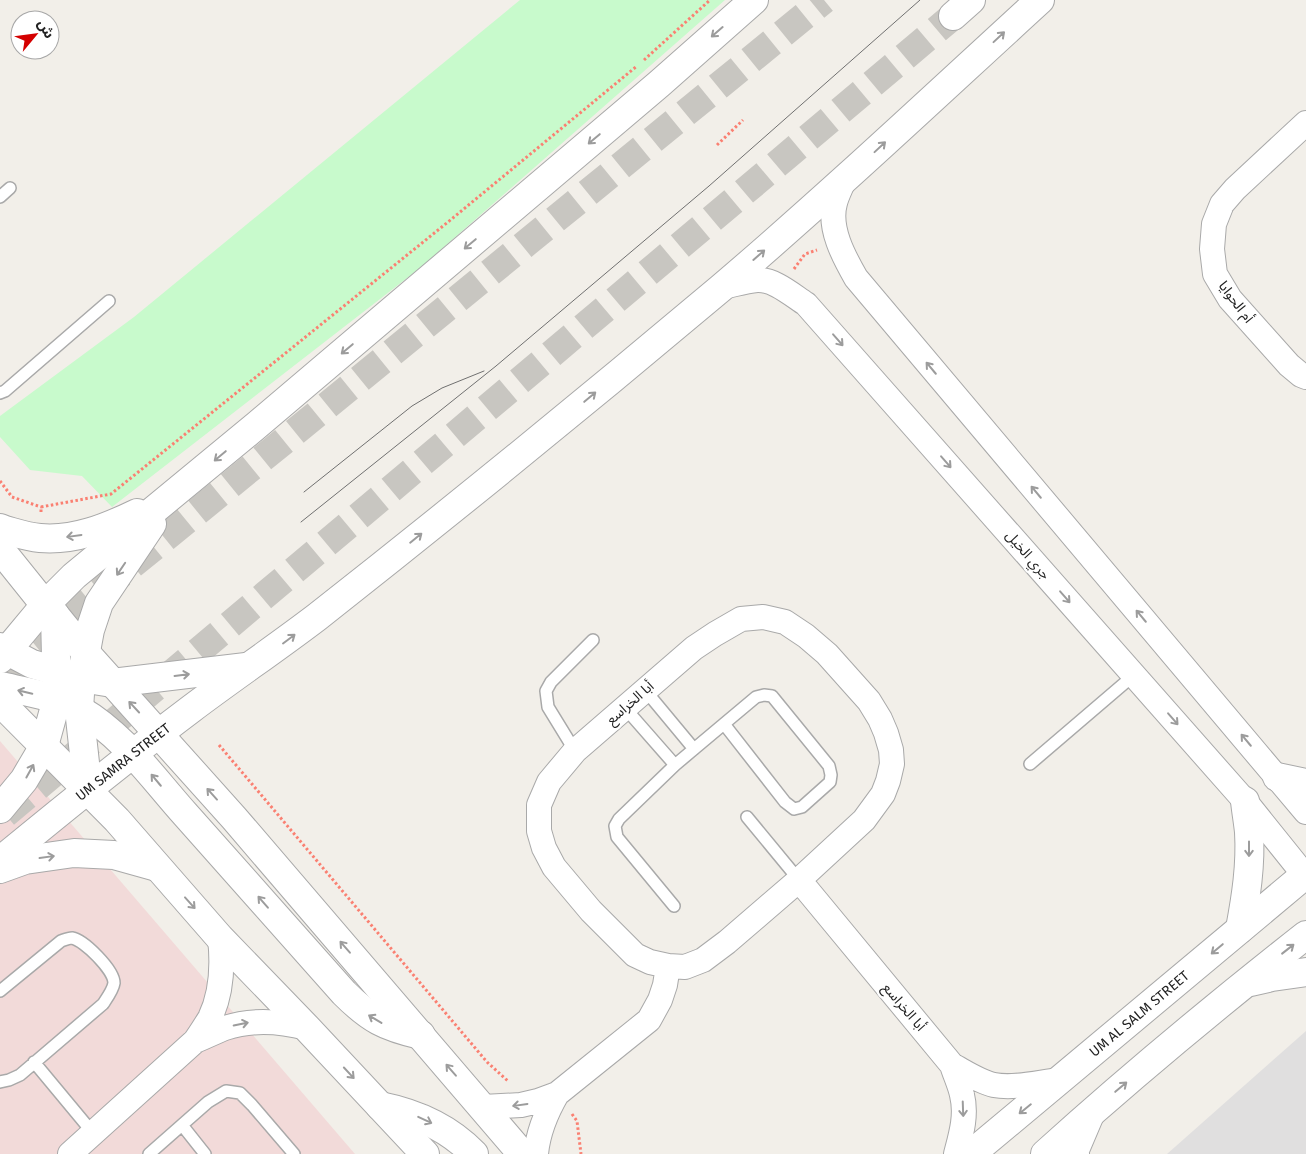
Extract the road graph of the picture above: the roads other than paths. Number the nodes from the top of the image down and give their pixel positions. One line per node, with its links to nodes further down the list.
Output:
1 (754, 0): 11 (street, one-way to 11)
2 (1040, 0): 4 (street, UM SAMRA STREET, one-way to 2)
3 (1306, 122): 9 (street, أم الحوايا)
4 (844, 180): 7 (street, UM SAMRA STREET, one-way to 4); 34 (street, one-way to 4)
5 (10, 188): 6 (lane)
6 (0, 197)
7 (722, 287): 18 (street, UM SAMRA STREET, one-way to 7); 19 (street, جري الخيل, one-way to 19)
8 (109, 301): 10 (lane)
9 (1306, 377)
10 (0, 393)
11 (168, 500): 12 (street, one-way to 12); 14 (street); 17 (street, one-way to 17)
12 (0, 528)
13 (0, 549): 14 (street)
14 (50, 610): 16 (street); 17 (street)
15 (593, 640): 30 (lane)
16 (2, 653): 17 (street)
17 (75, 667): 20 (street); 24 (street)
18 (249, 667): 20 (street, one-way to 18); 27 (street, UM SAMRA STREET)
19 (1134, 674): 32 (lane); 37 (street, جري الخيل, one-way to 37)
20 (112, 683): 27 (street, one-way to 20)
21 (0, 686): 24 (street, one-way to 21)
22 (645, 690): 25 (street, أبا الخراسع); 29 (lane); 45 (street, أبا الخراسع)
23 (0, 702): 28 (street)
24 (68, 704): 28 (street); 31 (street); 36 (street)
25 (625, 708): 30 (street, أبا الخراسع); 33 (lane)
26 (724, 724): 26 (lane); 29 (lane)
27 (159, 734): 31 (street, UM SAMRA STREET); 55 (street, one-way to 27)
28 (44, 746): 36 (street); 38 (street, one-way to 28)
29 (694, 749): 33 (lane)
30 (575, 751): 50 (street, أبا الخراسع)
31 (134, 754): 36 (street, UM SAMRA STREET); 55 (street, one-way to 31)
32 (1030, 764)
33 (675, 765): 46 (lane)
34 (1277, 777): 35 (street); 39 (street)
35 (1306, 783)
36 (88, 790): 41 (street, UM SAMRA STREET); 42 (street)
37 (1245, 801): 44 (street, جري الخيل); 47 (street, one-way to 47)
38 (0, 809)
39 (1306, 812)
40 (747, 817): 45 (lane)
41 (0, 861)
42 (157, 867): 43 (street, one-way to 42); 49 (street, one-way to 49)
43 (0, 869)
44 (1305, 875): 47 (street, UM AL SALM STREET)
45 (799, 880): 50 (street, أبا الخراسع); 58 (street, أبا الخراسع)
46 (674, 906)
47 (1240, 929): 59 (street, UM AL SALM STREET, one-way to 59)
48 (1306, 934): 52 (street, one-way to 48)
49 (220, 938): 54 (street); 56 (street)
50 (668, 966): 61 (street)
51 (1306, 972): 52 (street)
52 (1243, 985): 64 (street, one-way to 52)
53 (0, 991): 57 (lane)
54 (307, 1028): 56 (street, one-way to 54); 62 (street, one-way to 62)
55 (421, 1035): 63 (street, one-way to 55)
56 (196, 1041): 66 (street)
57 (34, 1062): 60 (lane); 66 (lane)
58 (952, 1065): 59 (street, أبا الخراسع); 75 (street, أبا الخراسع, one-way to 75)
59 (1060, 1080): 76 (street, UM AL SALM STREET, one-way to 76)
60 (0, 1082)
61 (557, 1094): 63 (street, one-way to 63); 74 (street)
62 (379, 1106): 67 (street); 72 (street, one-way to 72)
63 (482, 1107): 73 (street)
64 (1094, 1110): 77 (street); 78 (street)
65 (182, 1125): 69 (lane); 70 (lane); 71 (lane)
66 (94, 1133): 68 (street)
67 (414, 1148)
68 (70, 1154)
69 (148, 1154)
70 (204, 1154)
71 (294, 1154)
72 (474, 1154)
73 (522, 1154)
74 (536, 1154)
75 (956, 1154)
76 (971, 1154)
77 (1045, 1154)
78 (1077, 1154)

